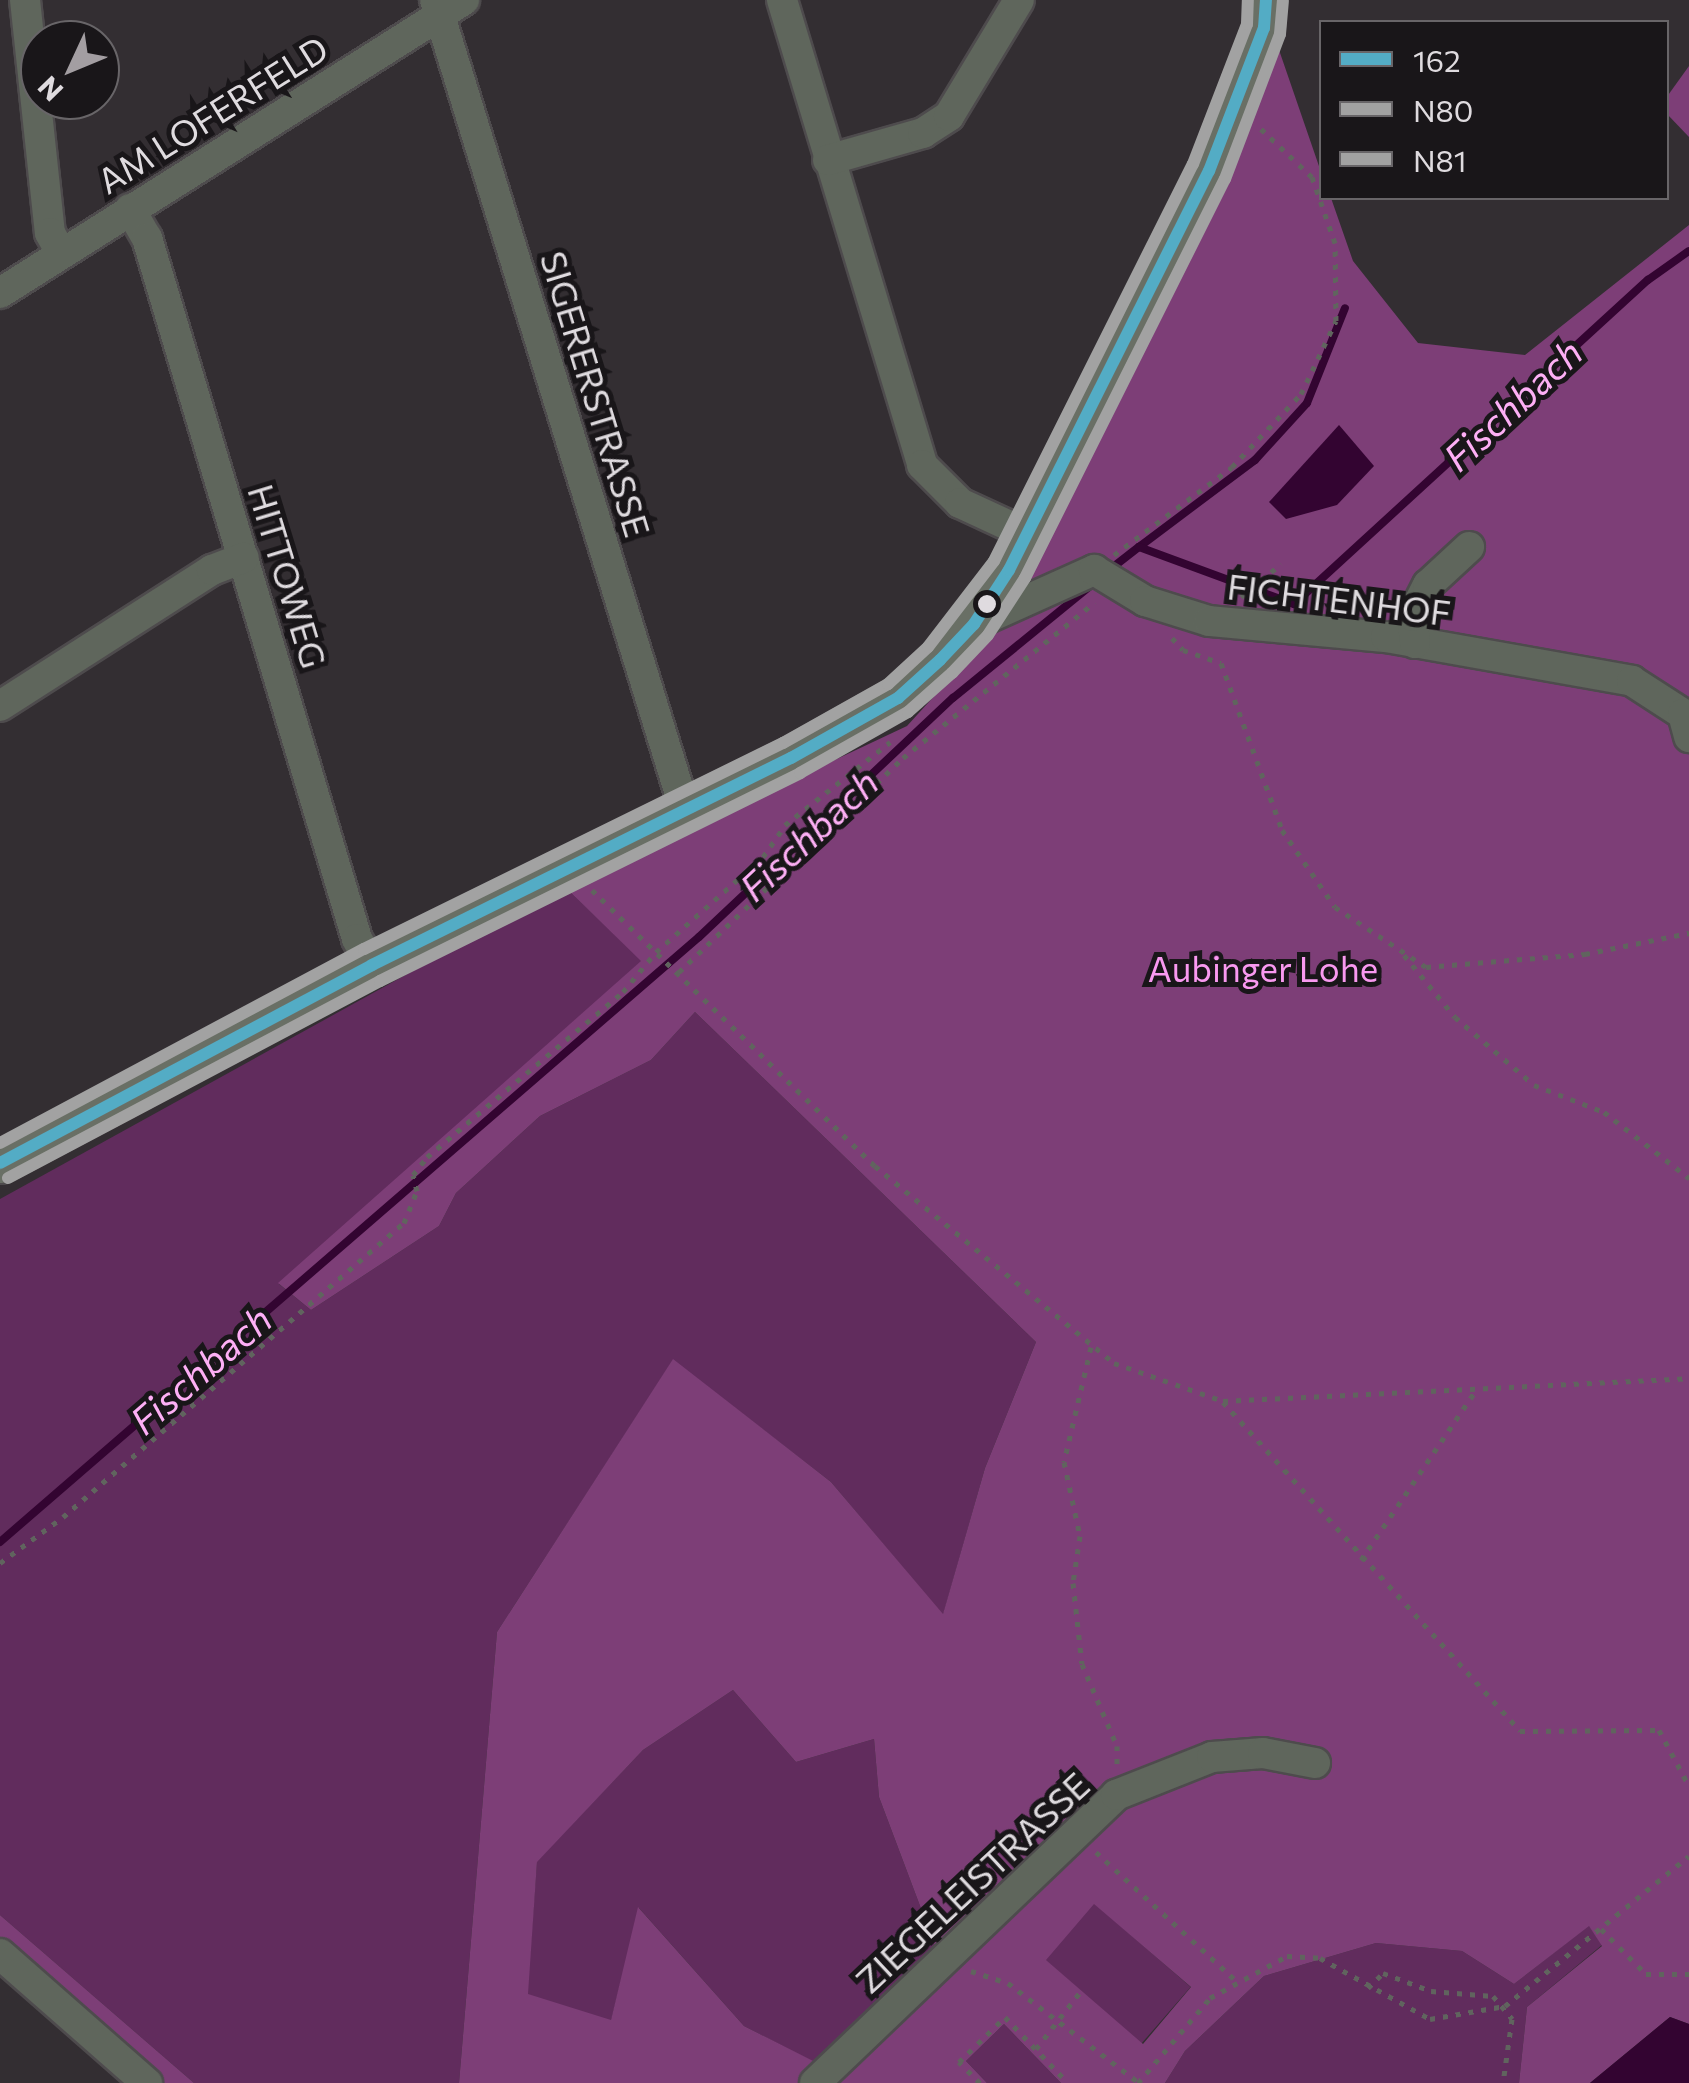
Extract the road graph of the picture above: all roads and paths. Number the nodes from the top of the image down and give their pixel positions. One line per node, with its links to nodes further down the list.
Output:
1 (25, 0): 11 (street)
2 (782, 0): 7 (street)
3 (1020, 0): 7 (street)
4 (1266, 0): 6 (main road)
5 (446, 5): 10 (street, AM LOFERFELD); 25 (street, SIGERERSTRASSE)
6 (1235, 104): 8 (path); 13 (main road)
7 (828, 160): 13 (street)
8 (1319, 197)
9 (1320, 200): 17 (path)
10 (130, 209): 11 (street, AM LOFERFELD); 15 (street, HITTOWEG)
11 (61, 253): 12 (street, AM LOFERFELD)
12 (0, 293)
13 (1027, 534): 19 (main road)
14 (1470, 547): 21 (street)
15 (244, 558): 22 (street); 30 (street, HITTOWEG)
16 (1282, 564): 18 (path)
17 (1106, 577): 19 (street); 21 (street, FICHTENHOF); 31 (path)
18 (1237, 600)
19 (974, 624): 25 (main road)
20 (1162, 627): 28 (path)
21 (1415, 642): 24 (street, FICHTENHOF)
22 (0, 706)
23 (902, 730): 29 (path)
24 (1689, 737)
25 (685, 810): 26 (main road)
26 (568, 868): 29 (path); 30 (main road)
27 (1689, 933): 28 (path)
28 (1400, 950): 33 (path)
29 (656, 953): 31 (path); 39 (path)
30 (372, 965): 32 (main road)
31 (678, 971): 34 (path)
32 (0, 1163)
33 (1689, 1178)
34 (1092, 1347): 37 (path); 42 (path)
35 (1689, 1378): 36 (path)
36 (1476, 1390): 37 (path); 38 (path)
37 (1222, 1401): 38 (path)
38 (1361, 1560): 41 (path)
39 (0, 1563)
40 (1315, 1763): 42 (street, ZIEGELEISTRASSE)
41 (1689, 1786)
42 (1116, 1795): 43 (street, ZIEGELEISTRASSE)
43 (1077, 1832): 47 (street, ZIEGELEISTRASSE); 49 (path)
44 (1689, 1856): 45 (path)
45 (1601, 1929): 48 (path); 52 (path)
46 (0, 1954): 55 (street)
47 (940, 1961): 53 (path); 56 (street, ZIEGELEISTRASSE)
48 (1689, 1974)
49 (1235, 1980): 50 (path); 59 (path)
50 (1368, 1988): 52 (path); 52 (path)
51 (1081, 1991): 53 (path)
52 (1505, 2006): 60 (path)
53 (1059, 2021): 54 (path); 59 (path)
54 (1036, 2050): 57 (path); 58 (path)
55 (146, 2083)
56 (815, 2083)
57 (980, 2083)
58 (1068, 2083)
59 (1138, 2083)
60 (1503, 2083)

